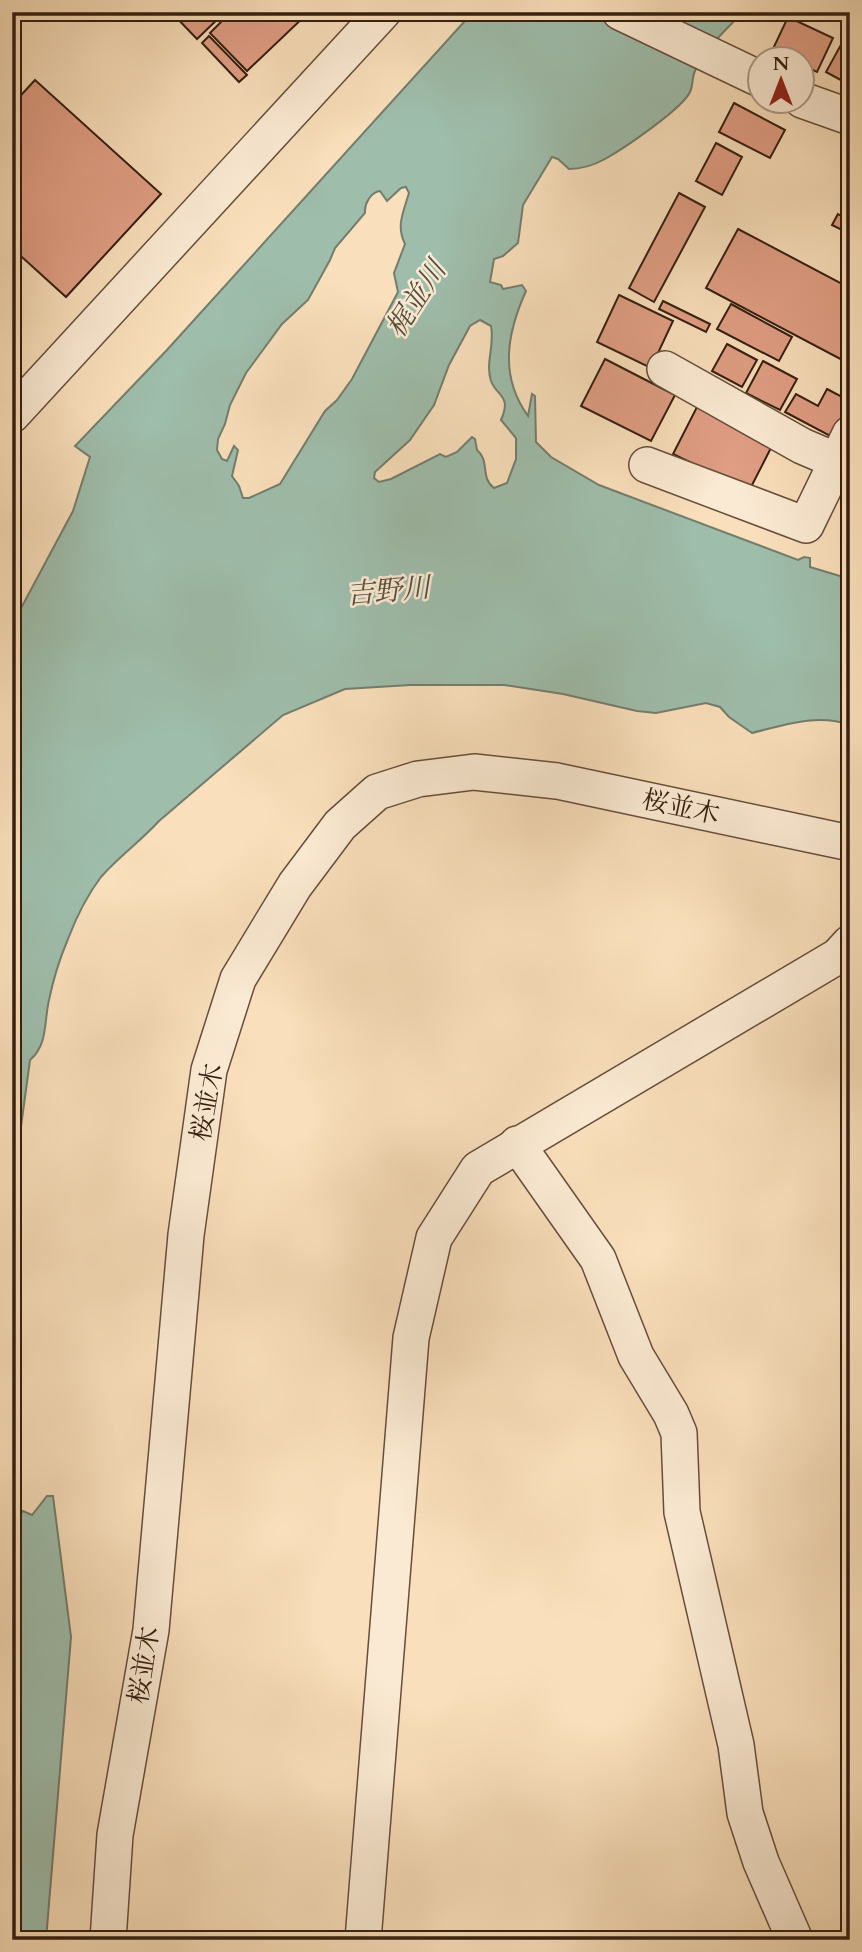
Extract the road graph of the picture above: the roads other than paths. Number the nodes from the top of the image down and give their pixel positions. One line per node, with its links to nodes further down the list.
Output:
1 (383, 12): 7 (street)
2 (620, 12): 3 (street)
3 (746, 71)
4 (816, 105): 5 (street)
5 (850, 117)
6 (665, 369): 8 (street)
7 (12, 415)
8 (843, 448): 9 (street)
9 (647, 465)
10 (850, 843): 13 (street, 桜並木)
11 (846, 957): 12 (street)
12 (517, 1144): 14 (street); 15 (street)
13 (108, 1940)
14 (363, 1940)
15 (795, 1940)

